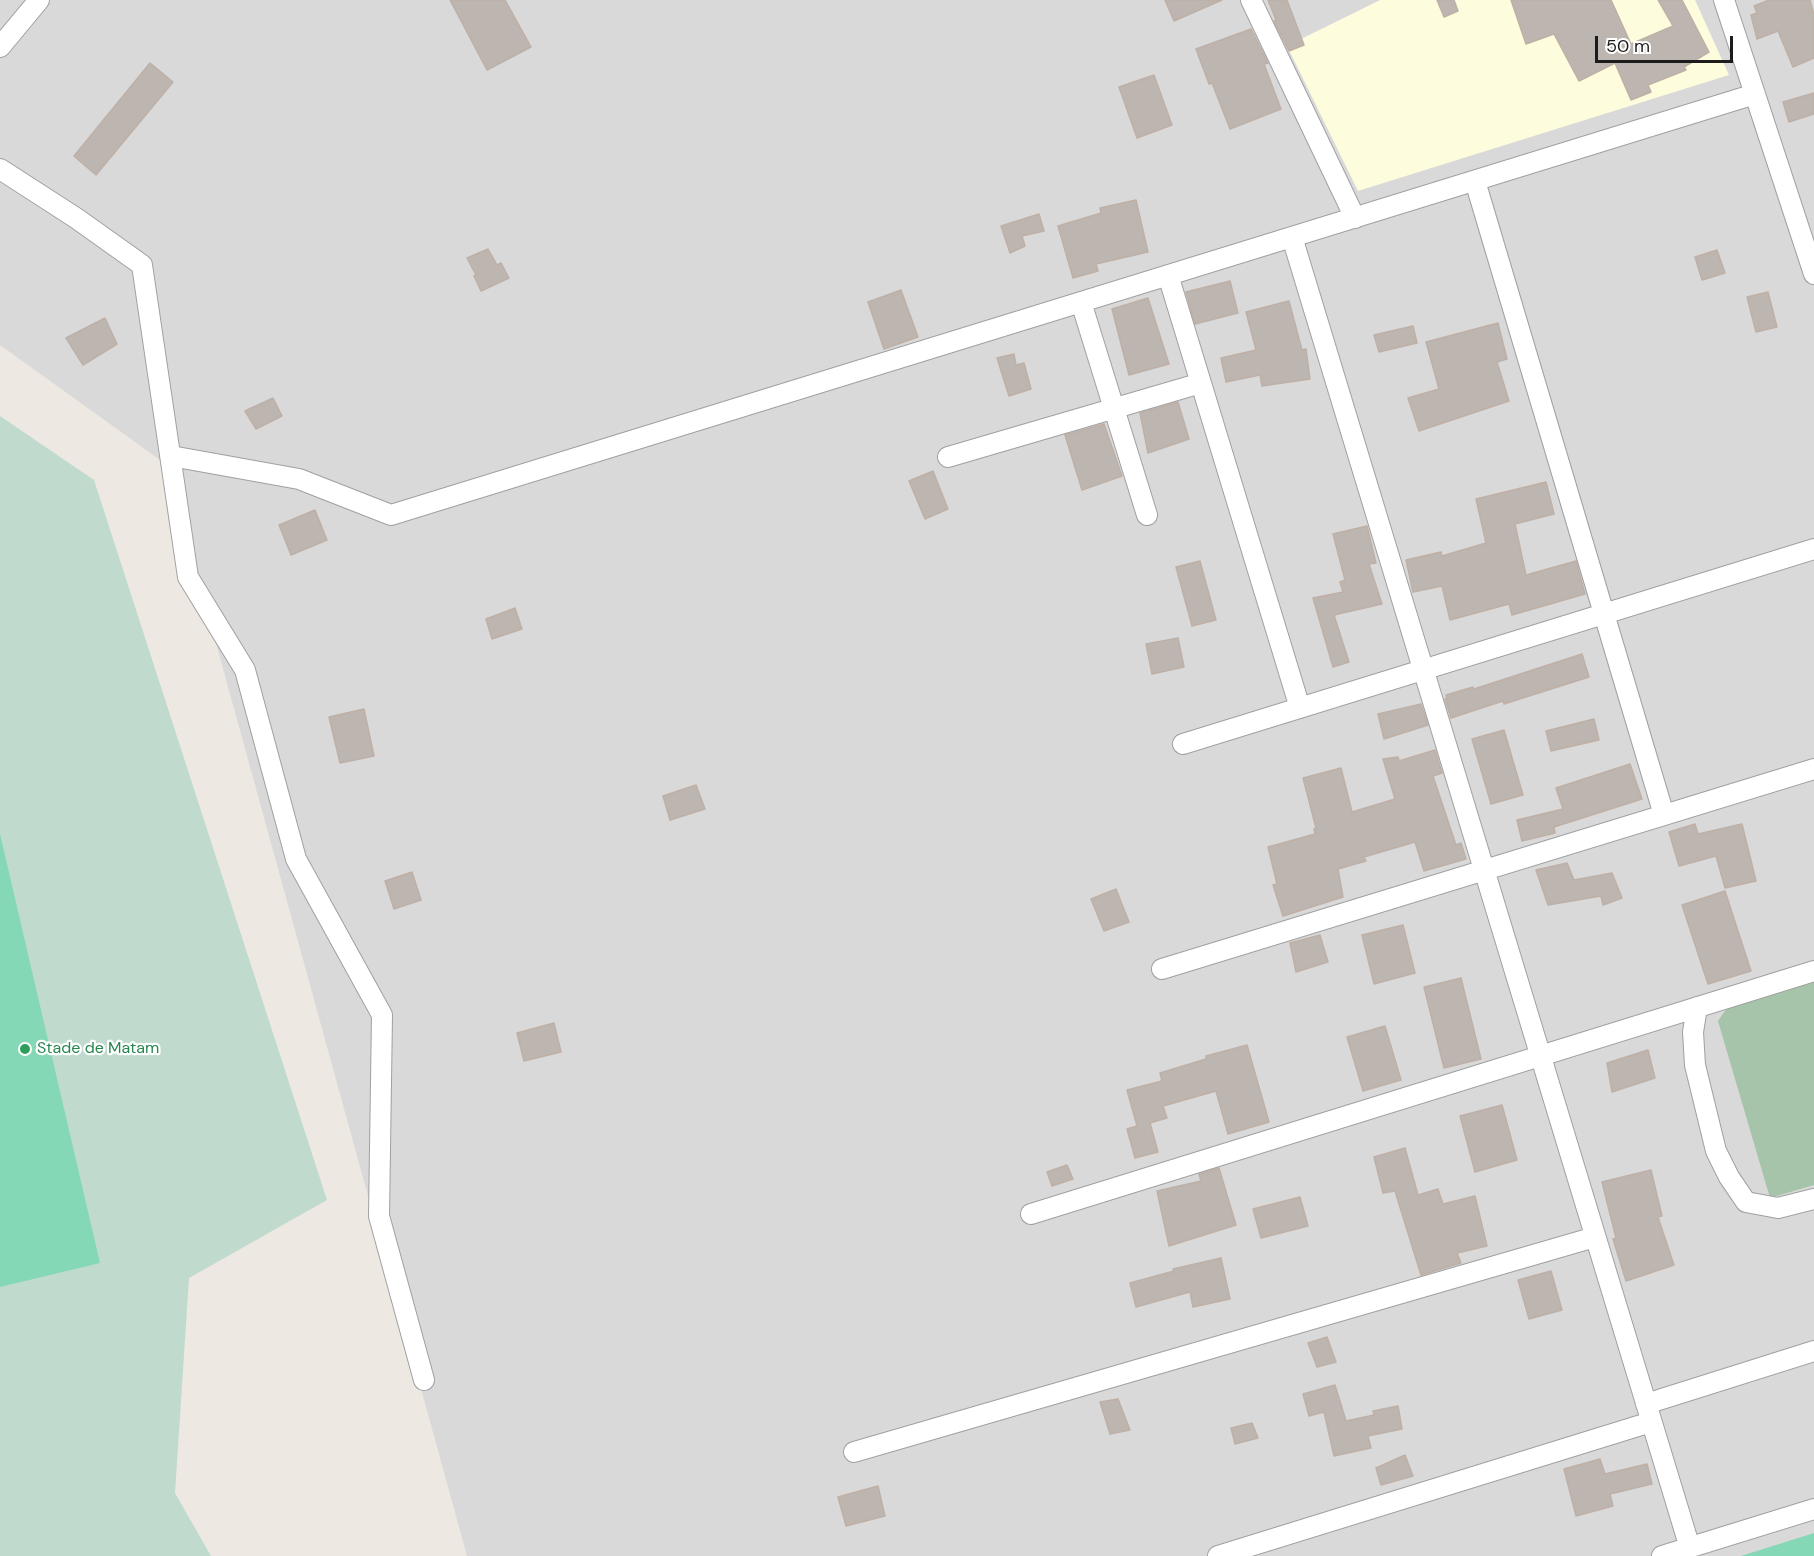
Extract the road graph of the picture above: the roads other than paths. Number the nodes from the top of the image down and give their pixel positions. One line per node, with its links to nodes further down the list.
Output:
1 (39, 0): 4 (street)
2 (1251, 0): 8 (street)
3 (1724, 0): 5 (street)
4 (0, 47)
5 (1755, 94): 7 (street); 10 (street)
6 (0, 169): 15 (street)
7 (1474, 181): 8 (street); 19 (street)
8 (1355, 218): 9 (street)
9 (1292, 237): 11 (street); 20 (street)
10 (1814, 274)
11 (1168, 275): 12 (street); 13 (street)
12 (1081, 302): 14 (street); 15 (street)
13 (1201, 383): 14 (street); 21 (street)
14 (1114, 409): 16 (street); 17 (street)
15 (171, 456): 34 (street)
16 (948, 458)
17 (1147, 515)
18 (1814, 549): 19 (street)
19 (1604, 614): 20 (street); 24 (street)
20 (1423, 670): 21 (street); 25 (street)
21 (1299, 708): 22 (street)
22 (1183, 744)
23 (1814, 769): 24 (street)
24 (1664, 815): 25 (street)
25 (1484, 870): 26 (street); 29 (street)
26 (1162, 969)
27 (1814, 971): 28 (street)
28 (1697, 1007): 29 (street); 30 (street)
29 (1540, 1056): 31 (street); 32 (street)
30 (1814, 1198)
31 (1031, 1214)
32 (1595, 1237): 35 (street); 36 (street)
33 (1814, 1351): 35 (street)
34 (424, 1380)
35 (1649, 1413): 38 (street); 39 (street)
36 (854, 1452)
37 (1814, 1509): 38 (street)
38 (1690, 1548): 40 (street)
39 (1218, 1556)
40 (1662, 1556)

